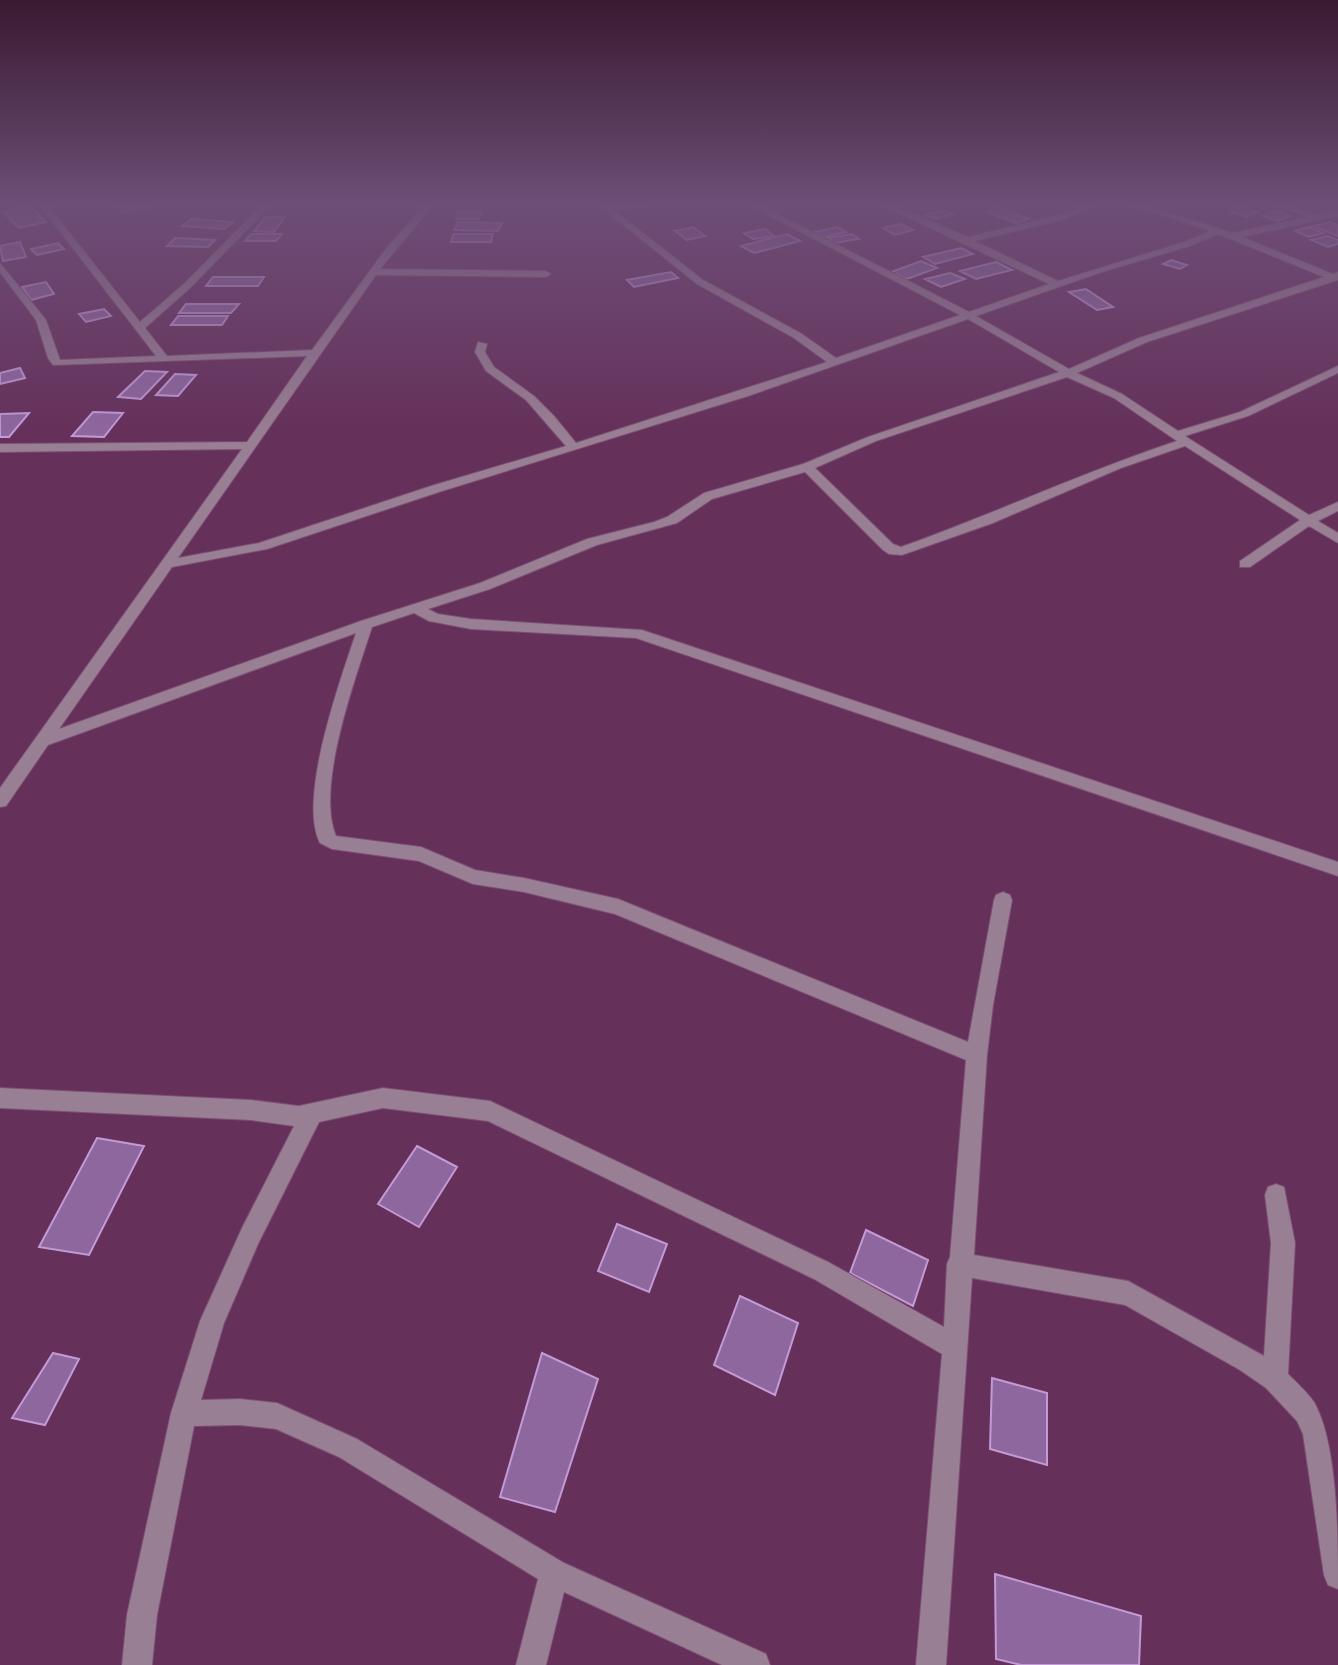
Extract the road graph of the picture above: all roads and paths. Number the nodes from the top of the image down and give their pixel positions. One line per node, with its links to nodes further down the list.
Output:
1 (11, 281): 15 (street)
2 (102, 281): 12 (street)
3 (192, 281): 12 (street)
4 (367, 281): 14 (street)
5 (698, 281): 16 (street)
6 (900, 281): 11 (street)
7 (1049, 281): 10 (street)
8 (1070, 281): 10 (street)
9 (1325, 281): 18 (street)
10 (1058, 285): 11 (street)
11 (969, 316): 16 (street); 18 (street)
12 (140, 327): 15 (street)
13 (482, 344): 22 (street)
14 (316, 353): 15 (street); 20 (street)
15 (165, 360)
16 (834, 362): 22 (street)
17 (1338, 369): 19 (street)
18 (1068, 373): 19 (street); 23 (street)
19 (1181, 439): 23 (street); 25 (street)
20 (253, 445): 21 (street); 27 (street)
21 (0, 448)
22 (573, 448): 27 (street)
23 (807, 467): 29 (street)
24 (1338, 506): 25 (street)
25 (1309, 520): 26 (street); 28 (street)
26 (1338, 539)
27 (166, 564): 31 (street)
28 (1245, 564)
29 (417, 609): 30 (street); 33 (street)
30 (366, 624): 31 (street); 35 (street)
31 (43, 741): 32 (street)
32 (0, 801)
33 (1338, 869)
34 (1003, 900): 35 (street)
35 (977, 1055): 39 (street)
36 (0, 1098): 37 (street)
37 (313, 1112): 40 (street); 42 (street)
38 (1276, 1195): 41 (street)
39 (959, 1264): 40 (street); 41 (street)
40 (953, 1346): 48 (street)
41 (1275, 1379): 44 (street)
42 (184, 1413): 43 (street); 45 (street)
43 (554, 1573): 46 (street); 47 (street)
44 (1338, 1575)
45 (137, 1665)
46 (531, 1665)
47 (755, 1665)
48 (931, 1665)

